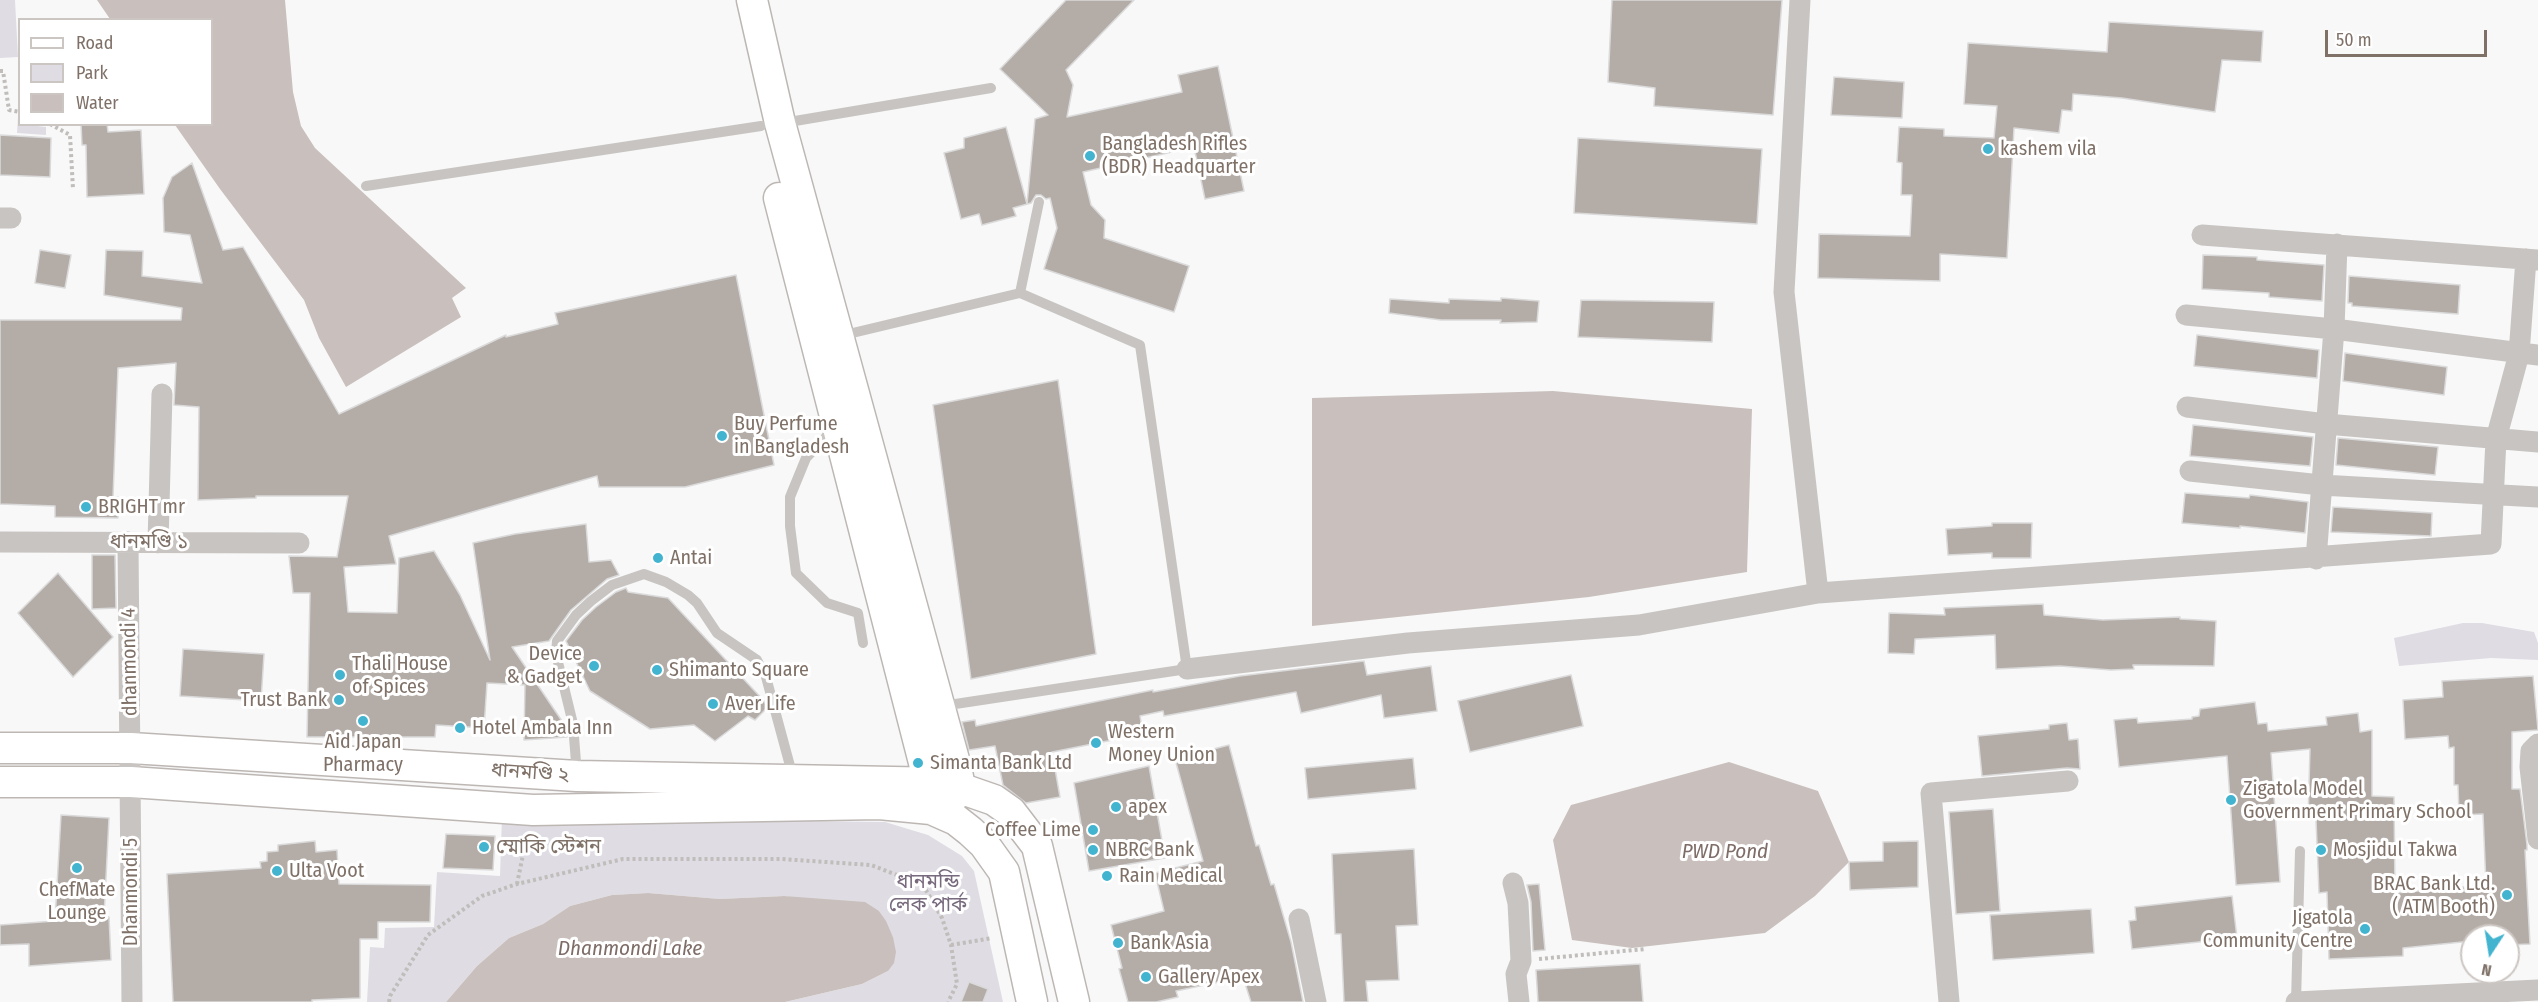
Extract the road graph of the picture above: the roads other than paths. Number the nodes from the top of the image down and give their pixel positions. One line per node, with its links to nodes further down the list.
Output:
1 (731, 0): 5 (main road)
2 (753, 0): 5 (main road)
3 (1800, 0): 31 (street)
4 (992, 88): 5 (lane)
5 (770, 125): 6 (lane); 14 (main road)
6 (366, 186)
7 (1039, 202): 11 (lane)
8 (2202, 235): 9 (street)
9 (2337, 244): 10 (street); 13 (street)
10 (2532, 260): 15 (street)
11 (1020, 294): 14 (lane); 33 (lane)
12 (2186, 315): 13 (street)
13 (2334, 329): 15 (street); 18 (street)
14 (827, 340): 19 (main road)
15 (2528, 354): 20 (street)
16 (162, 394): 28 (street)
17 (2187, 407): 18 (street)
18 (2326, 424): 20 (street); 23 (street)
19 (850, 427): 32 (lane); 34 (main road); 43 (main road)
20 (2496, 439): 21 (street); 24 (street)
21 (2538, 442)
22 (2190, 471): 23 (street)
23 (2321, 485): 24 (street); 30 (street)
24 (2492, 494): 25 (street); 30 (street)
25 (2538, 497)
26 (0, 542): 27 (street, ধানমণ্ডি ১)
27 (128, 542): 28 (street, ধানমণ্ডি ১); 37 (street, dhanmondi 4)
28 (158, 543): 29 (street, ধানমণ্ডি ১)
29 (299, 543)
30 (2316, 558): 31 (street)
31 (1818, 592): 33 (street)
32 (863, 643)
33 (1187, 669): 34 (lane)
34 (938, 706): 44 (main road)
35 (2538, 744): 46 (street)
36 (0, 748): 37 (main road, ধানমণ্ডি ২)
37 (131, 748): 38 (main road, ধানমণ্ডি ২); 41 (street, dhanmondi 4)
38 (577, 776): 42 (main road, ধানমণ্ডি ২); 42 (lane)
39 (2068, 780): 56 (street)
40 (0, 782): 41 (main road, ধানমণ্ডি ২)
41 (131, 782): 45 (main road, ধানমণ্ডি ২); 51 (street, Dhanmondi 5)
42 (795, 782): 43 (main road, ধানমণ্ডি ২)
43 (929, 782): 44 (main road, ধানমণ্ডি ২); 45 (main road)
44 (960, 787): 45 (main road); 53 (main road, ধানমণ্ডি ২)
45 (941, 813): 52 (main road, ধানমণ্ডি ২)
46 (2538, 839)
47 (2300, 851): 57 (lane)
48 (1513, 883): 55 (street)
49 (1299, 919): 54 (street)
50 (2538, 990): 57 (street)
51 (132, 1002)
52 (1032, 1002)
53 (1074, 1002)
54 (1316, 1002)
55 (1519, 1002)
56 (1949, 1002)
57 (2296, 1002)

